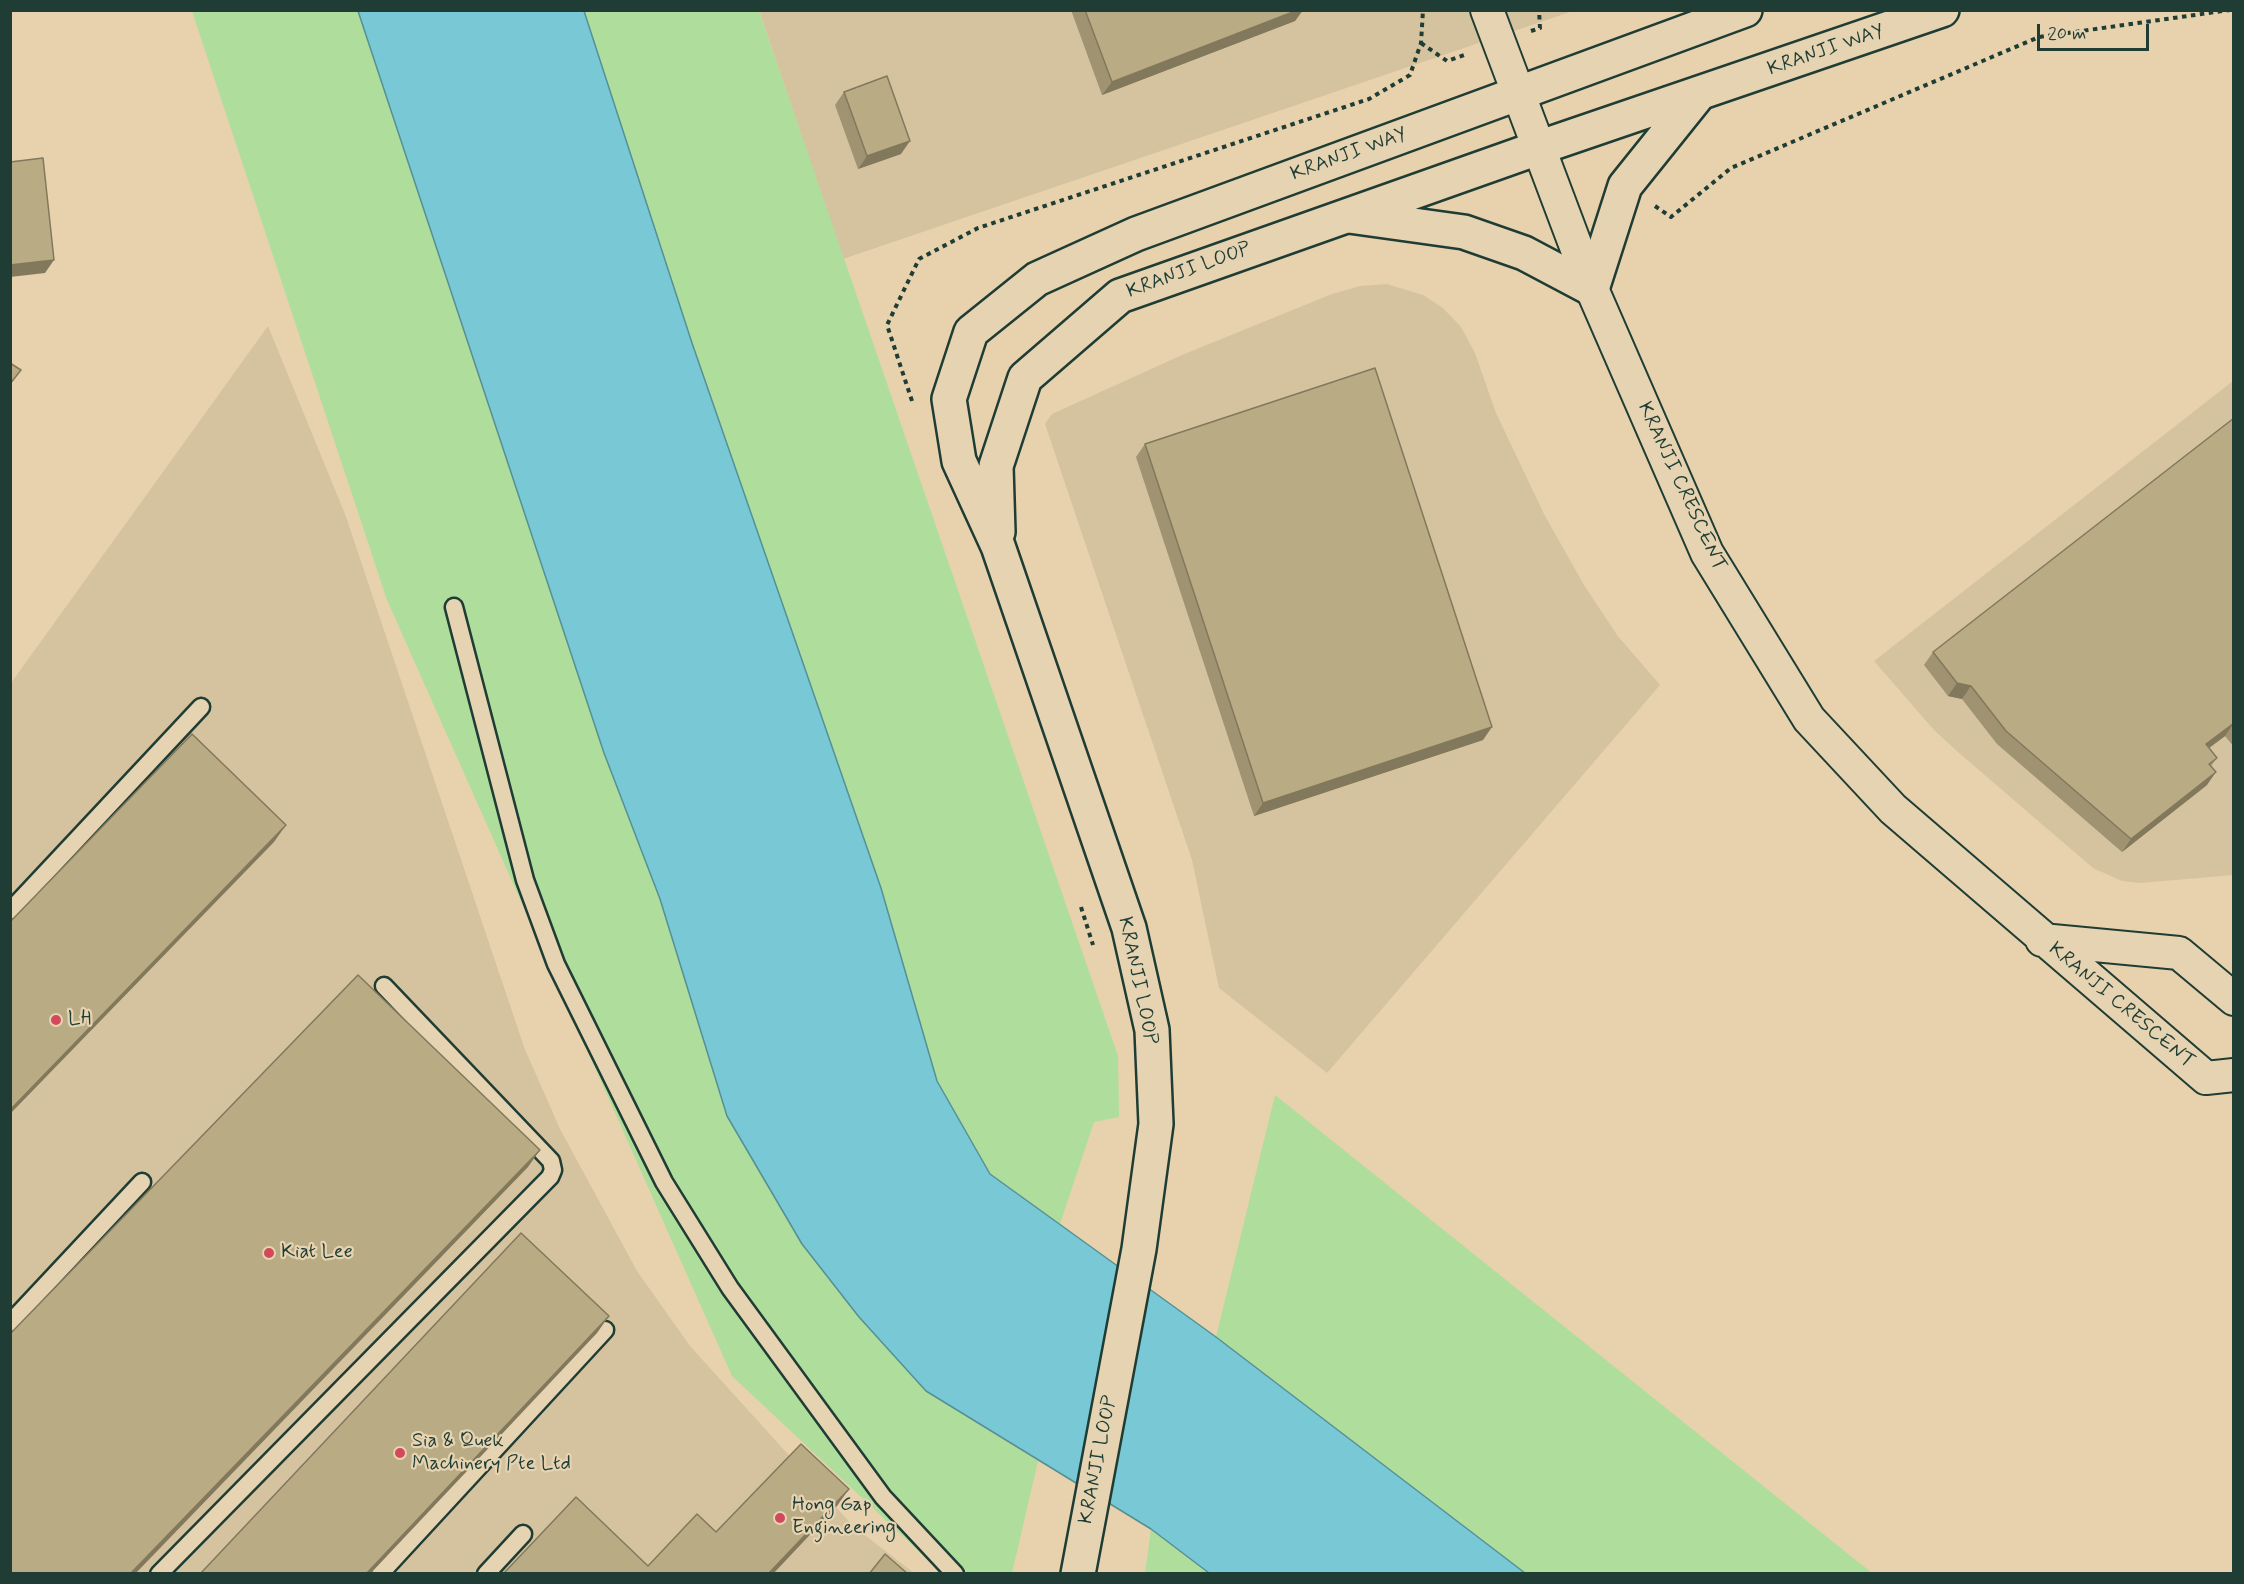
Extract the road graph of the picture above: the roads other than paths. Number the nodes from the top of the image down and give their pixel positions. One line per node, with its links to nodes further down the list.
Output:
1 (1487, 10): 4 (street, KRANJI CRESCENT)
2 (1745, 10): 4 (main road, KRANJI WAY)
3 (1942, 10): 5 (main road, KRANJI WAY)
4 (1518, 92): 6 (street, KRANJI CRESCENT); 9 (main road, KRANJI WAY)
5 (1698, 95): 6 (main road, KRANJI WAY); 8 (main road)
6 (1538, 147): 7 (main road, KRANJI LOOP); 8 (street, KRANJI CRESCENT)
7 (1344, 216): 8 (main road); 10 (main road, KRANJI LOOP)
8 (1592, 289): 14 (street, KRANJI CRESCENT)
9 (971, 332): 10 (main road, KRANJI LOOP)
10 (998, 546): 26 (main road, KRANJI LOOP)
11 (454, 607): 25 (lane)
12 (201, 707): 13 (lane)
13 (10, 911)
14 (2042, 940): 16 (street, KRANJI CRESCENT); 17 (street, KRANJI CRESCENT)
15 (384, 986): 22 (lane)
16 (2234, 999)
17 (2234, 1075)
18 (142, 1182): 19 (lane)
19 (10, 1323)
20 (606, 1330): 23 (lane)
21 (523, 1534): 24 (lane)
22 (159, 1574)
23 (380, 1574)
24 (486, 1574)
25 (955, 1574)
26 (1078, 1574)

